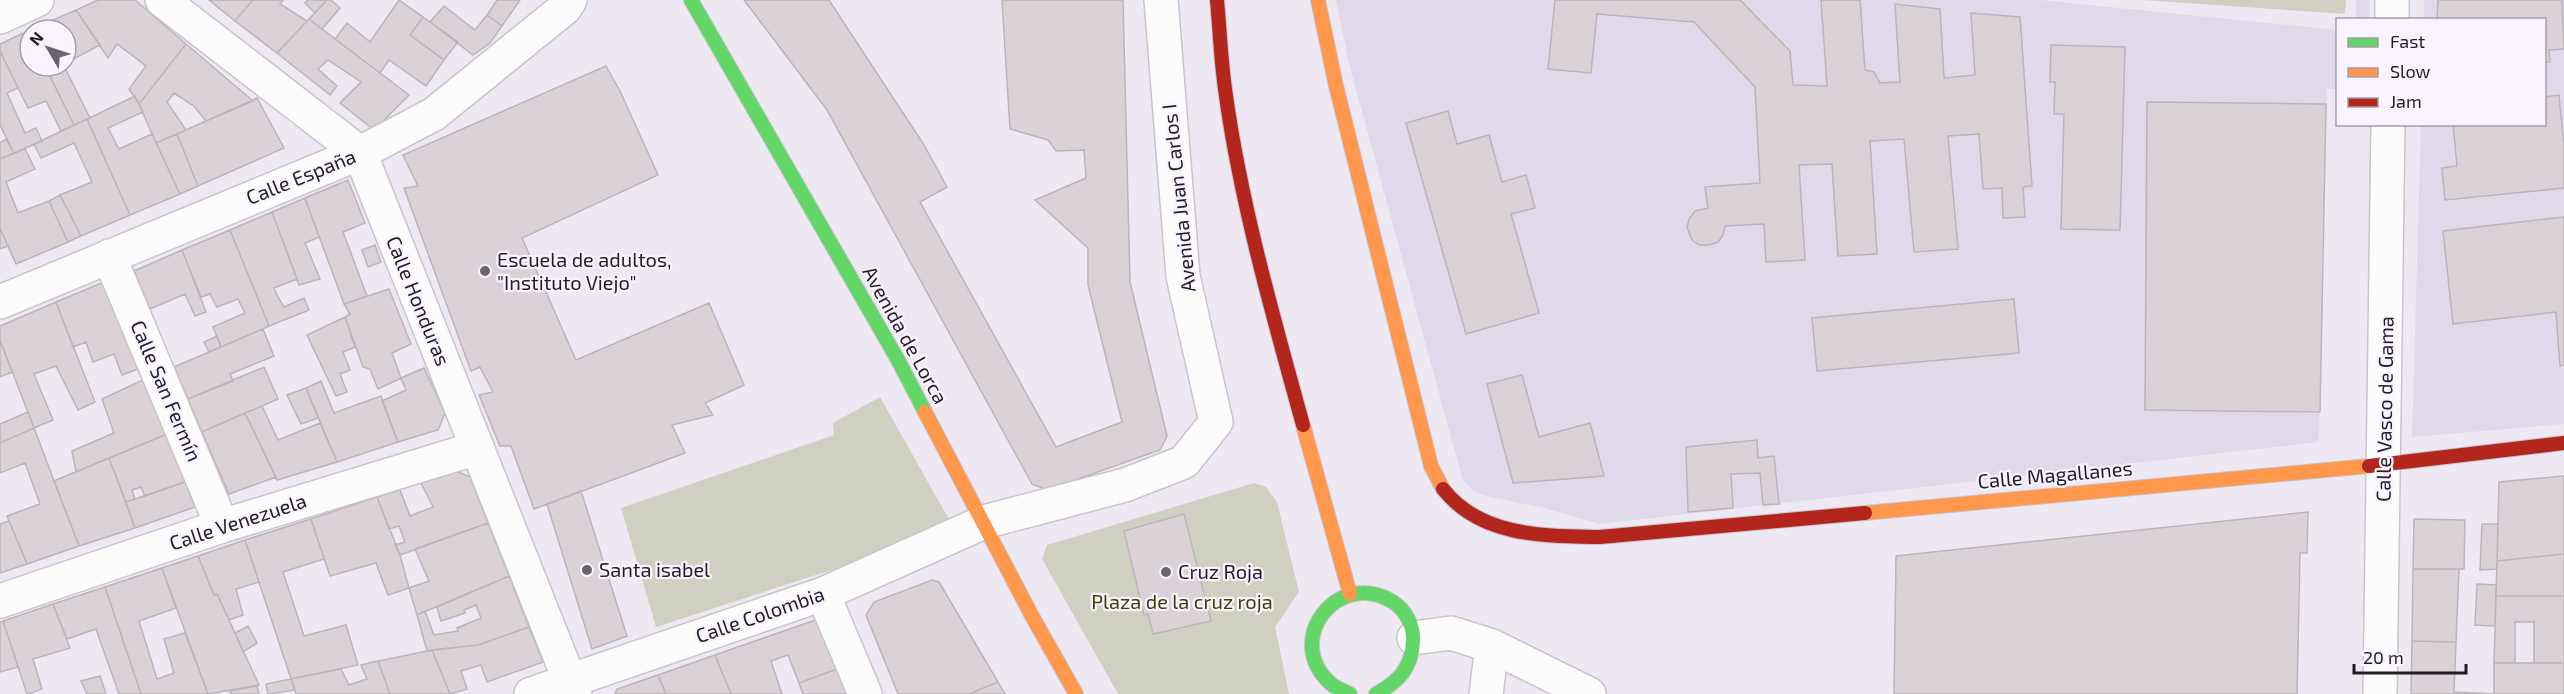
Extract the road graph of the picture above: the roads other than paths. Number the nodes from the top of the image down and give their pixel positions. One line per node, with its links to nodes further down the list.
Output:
1 (37, 0): 9 (street)
2 (162, 0): 12 (street)
3 (570, 0): 12 (street, Calle España)
4 (692, 0): 18 (street, Avenida de Lorca)
5 (1161, 0): 18 (street, Avenida Juan Carlos I)
6 (1216, 0): 21 (street)
7 (1318, 0): 17 (street, Calle Magallanes)
8 (2392, 0): 10 (street)
9 (0, 17)
10 (2392, 18)
11 (2388, 126): 17 (street, Calle Vasco de Gama)
12 (360, 153): 13 (street, Calle España); 16 (street, Calle Honduras)
13 (109, 256): 14 (street, Calle España); 19 (street, Calle San Fermín)
14 (0, 302)
15 (2564, 443): 17 (street, Calle Magallanes)
16 (477, 448): 19 (street, Calle Venezuela); 25 (street, Calle Honduras)
17 (2384, 465): 33 (street, Calle Vasco de Gama)
18 (984, 522): 20 (street, Calle Colombia); 29 (street, Avenida de Lorca)
19 (222, 526): 22 (street, Calle Venezuela)
20 (823, 594): 25 (street, Calle Colombia); 28 (street)
21 (1350, 594): 23 (street); 30 (street)
22 (0, 601)
23 (1414, 638): 24 (street); 31 (street)
24 (1492, 646): 26 (street); 32 (street)
25 (572, 687): 27 (street, Calle Colombia)
26 (1587, 693)
27 (531, 694)
28 (865, 694)
29 (1076, 694)
30 (1350, 694)
31 (1376, 694)
32 (1486, 694)
33 (2380, 694)

